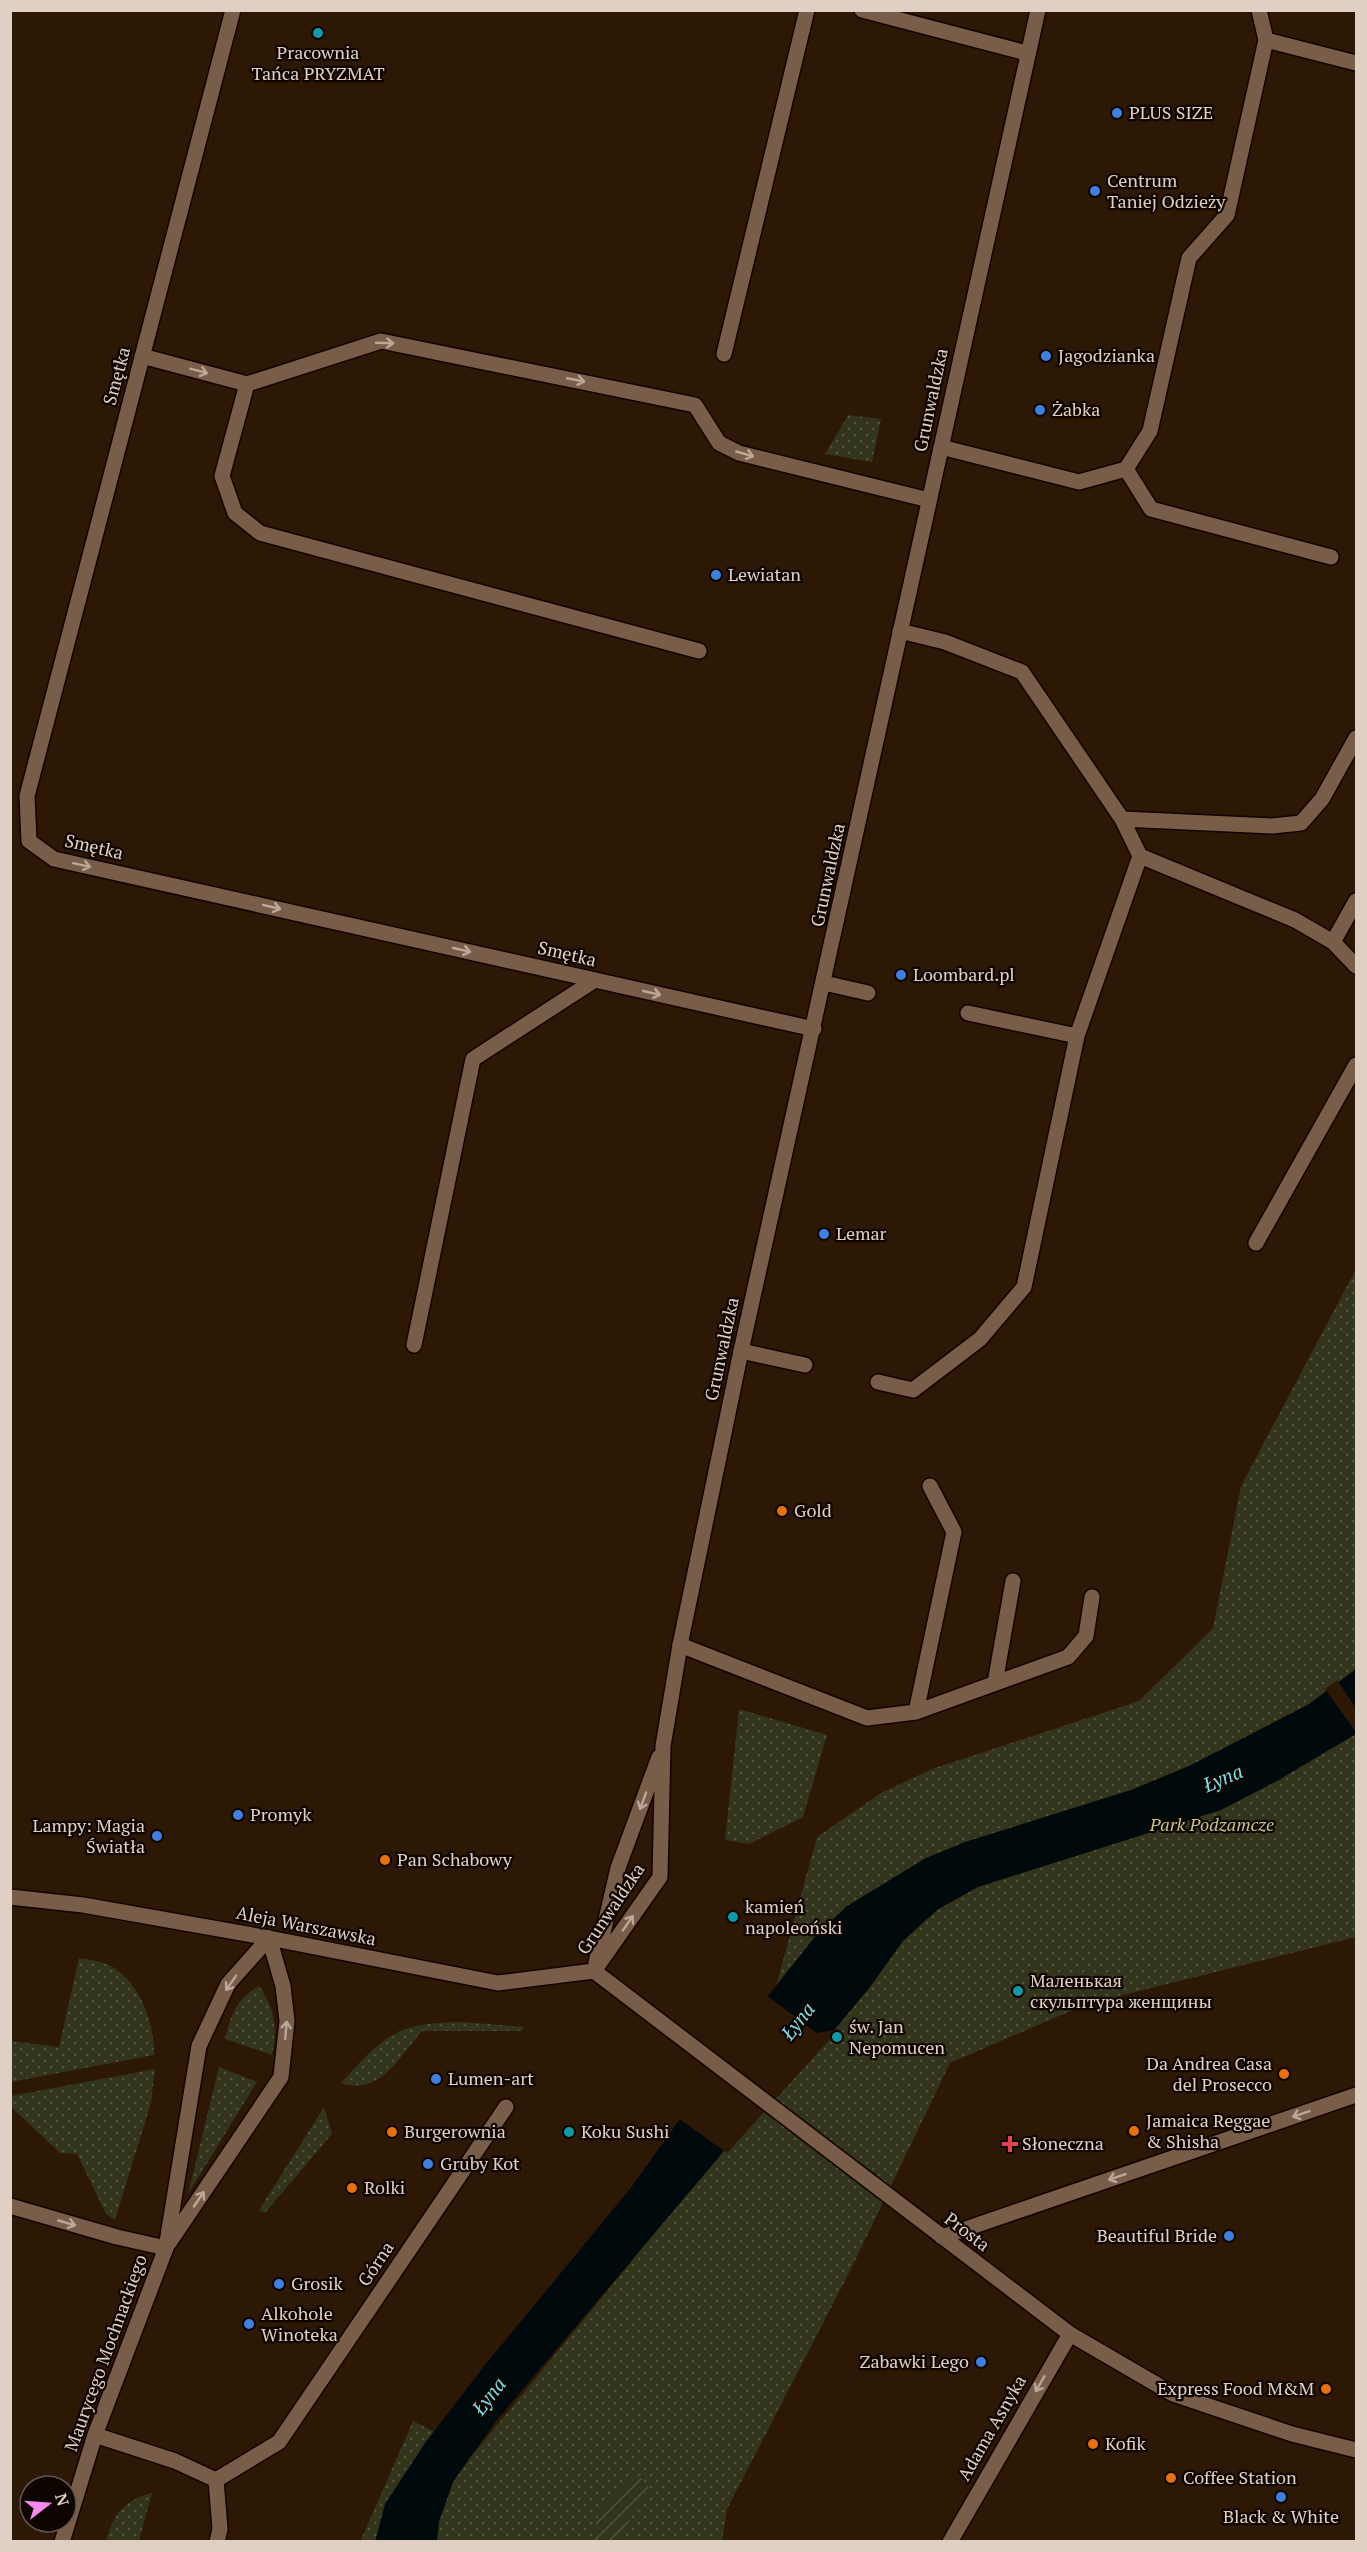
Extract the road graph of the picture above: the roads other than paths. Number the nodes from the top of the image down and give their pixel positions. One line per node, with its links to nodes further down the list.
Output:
1 (233, 10): 10 (street, Smętka)
2 (807, 10): 9 (street)
3 (862, 10): 7 (street)
4 (1259, 10): 6 (street)
5 (1037, 11): 7 (street, Grunwaldzka)
6 (1266, 40): 8 (street); 13 (street)
7 (1027, 52): 12 (street, Grunwaldzka)
8 (1356, 63)
9 (724, 354)
10 (142, 356): 11 (street, one-way to 11); 24 (street, Smętka, one-way to 24)
11 (247, 384): 14 (street, one-way to 14); 17 (street)
12 (941, 447): 13 (street); 14 (street, Grunwaldzka)
13 (1126, 469): 15 (street)
14 (929, 500): 16 (street, Grunwaldzka)
15 (1330, 557)
16 (900, 631): 19 (street); 25 (street, Grunwaldzka)
17 (699, 651)
18 (1356, 738): 19 (street)
19 (1122, 819): 20 (street)
20 (1140, 856): 22 (street); 29 (street)
21 (1356, 901): 22 (street)
22 (1333, 942): 23 (street)
23 (1356, 966)
24 (595, 980): 28 (street, Smętka, one-way to 28); 32 (street)
25 (824, 983): 26 (street); 28 (street, Grunwaldzka)
26 (868, 993)
27 (968, 1013): 29 (street)
28 (814, 1029): 33 (street, Grunwaldzka)
29 (1077, 1036): 35 (street)
30 (1356, 1065): 31 (street)
31 (1256, 1243)
32 (414, 1345)
33 (741, 1351): 34 (street); 39 (street, Grunwaldzka)
34 (805, 1365)
35 (878, 1382)
36 (930, 1486): 41 (street)
37 (1013, 1581): 40 (street)
38 (1092, 1597): 40 (street)
39 (680, 1646): 41 (street); 42 (street, Grunwaldzka)
40 (995, 1683): 41 (street)
41 (916, 1712)
42 (663, 1746): 45 (street, Grunwaldzka, one-way to 45); 45 (street, Grunwaldzka, one-way to 42)
43 (10, 1897): 44 (street, Aleja Warszawska)
44 (268, 1938): 45 (street, Aleja Warszawska); 50 (street, Maurycego Mochnackiego, one-way to 50); 50 (street, Maurycego Mochnackiego, one-way to 44)
45 (594, 1971): 49 (street, Prosta)
46 (1356, 2095): 49 (street, one-way to 49)
47 (506, 2107): 54 (street, Górna)
48 (10, 2206): 50 (street, one-way to 50)
49 (942, 2237): 51 (street, Prosta)
50 (166, 2248): 52 (street, Maurycego Mochnackiego)
51 (1070, 2334): 53 (street, Prosta); 57 (street, Adama Asnyka, one-way to 57)
52 (95, 2435): 54 (street); 55 (street, Maurycego Mochnackiego)
53 (1356, 2450)
54 (216, 2480): 56 (street)
55 (62, 2541)
56 (216, 2541)
57 (950, 2541)

